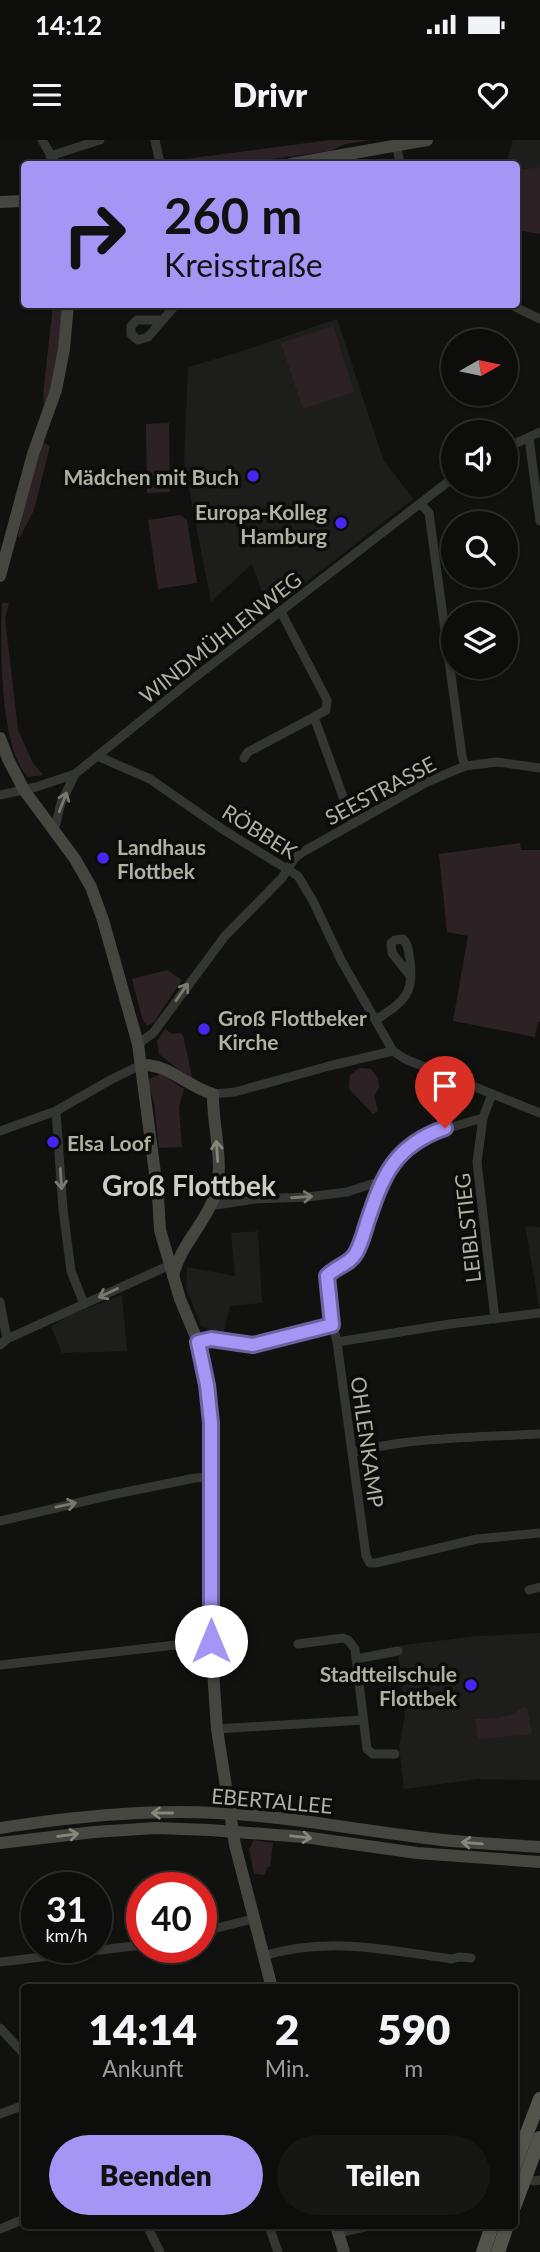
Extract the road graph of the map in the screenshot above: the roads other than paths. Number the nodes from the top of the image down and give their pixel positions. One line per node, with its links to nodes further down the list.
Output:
1 (42, 140): 6 (street)
2 (100, 140): 7 (street)
3 (155, 140): 8 (street)
4 (428, 140): 5 (street)
5 (396, 143): 9 (street); 10 (street)
6 (52, 161)
7 (54, 161)
8 (159, 161)
9 (305, 161)
10 (399, 161)
11 (21, 200): 12 (street)
12 (0, 202)
13 (68, 308): 24 (street)
14 (172, 308): 17 (street)
15 (517, 308): 16 (street)
16 (540, 319)
17 (162, 320)
18 (540, 432): 19 (street)
19 (529, 438): 20 (street); 23 (street)
20 (518, 443)
21 (441, 488): 22 (street, WINDMÜHLENWEG)
22 (421, 504): 25 (street, WINDMÜHLENWEG); 30 (street)
23 (540, 521)
24 (0, 576)
25 (281, 612): 26 (street); 28 (street, WINDMÜHLENWEG)
26 (314, 717): 29 (street); 35 (street)
27 (0, 738): 33 (street)
28 (97, 756): 32 (street, WINDMÜHLENWEG); 37 (street, RÖBBEK)
29 (244, 758)
30 (465, 766): 31 (street, SEESTRASSE); 35 (street, SEESTRASSE)
31 (540, 768)
32 (75, 774): 33 (street, WINDMÜHLENWEG); 36 (street, WINDMÜHLENWEG, one-way to 32)
33 (24, 790): 34 (street, WINDMÜHLENWEG); 36 (street)
34 (0, 795)
35 (353, 824): 37 (street, SEESTRASSE)
36 (54, 831): 40 (street)
37 (288, 869): 39 (street, RÖBBEK); 40 (street, SEESTRASSE, one-way to 37)
38 (411, 976): 39 (street)
39 (376, 1020): 41 (street, RÖBBEK)
40 (138, 1044): 42 (street)
41 (393, 1051): 43 (street); 44 (street)
42 (141, 1065): 43 (street); 45 (street); 51 (street)
43 (213, 1094): 50 (street, one-way to 43)
44 (492, 1094): 46 (street); 47 (street, LEIBLSTIEG)
45 (56, 1111): 48 (street); 55 (street, one-way to 55)
46 (540, 1113)
47 (483, 1118): 49 (street); 57 (street, LEIBLSTIEG)
48 (0, 1131)
49 (382, 1181): 50 (street, one-way to 49); 58 (street, OHLENKAMP)
50 (210, 1206): 52 (street)
51 (164, 1243): 52 (street); 53 (street)
52 (184, 1247): 53 (street)
53 (172, 1271): 55 (street, one-way to 55); 60 (street)
54 (0, 1302): 59 (street)
55 (84, 1304): 59 (street)
56 (540, 1313): 57 (street)
57 (495, 1319): 61 (street)
58 (332, 1325): 60 (street); 61 (street, OHLENKAMP)
59 (3, 1342)
60 (198, 1342): 64 (street)
61 (337, 1342): 63 (street, OHLENKAMP)
62 (540, 1434): 63 (street)
63 (352, 1453): 66 (street, OHLENKAMP)
64 (211, 1477): 65 (street, one-way to 64); 69 (street)
65 (0, 1521)
66 (540, 1533)
67 (540, 1587): 68 (street)
68 (529, 1590)
69 (211, 1641): 73 (street); 75 (street)
70 (298, 1644): 72 (street)
71 (398, 1651): 72 (street)
72 (356, 1659): 74 (street)
73 (0, 1665)
74 (363, 1720): 75 (street); 76 (street)
75 (216, 1729): 77 (street)
76 (395, 1754)
77 (230, 1814): 78 (street, EBERTALLEE, one-way to 78); 79 (street); 81 (street, EBERTALLEE, one-way to 77)
78 (0, 1828)
79 (233, 1831): 80 (street, EBERTALLEE, one-way to 79); 82 (street, EBERTALLEE, one-way to 82); 83 (street)
80 (0, 1843)
81 (540, 1847)
82 (540, 1861)
83 (253, 1919): 84 (street); 86 (street)
84 (217, 1929)
85 (126, 1946): 88 (street)
86 (263, 1956): 87 (street); 89 (street)
87 (471, 1958)
88 (0, 1962)
89 (271, 1984)
90 (0, 2028): 91 (street)
91 (21, 2051)
92 (540, 2099): 96 (main road)
93 (21, 2106): 94 (street)
94 (0, 2114)
95 (540, 2138): 97 (main road)
96 (518, 2157)
97 (533, 2179): 98 (main road)
98 (518, 2201)
99 (21, 2220): 100 (street)
100 (0, 2229)
101 (148, 2229): 106 (street)
102 (270, 2229): 107 (street)
103 (491, 2229): 109 (main road)
104 (506, 2229): 110 (main road)
105 (337, 2230): 108 (street)
106 (160, 2252)
107 (278, 2252)
108 (344, 2252)
109 (483, 2252)
110 (498, 2252)

